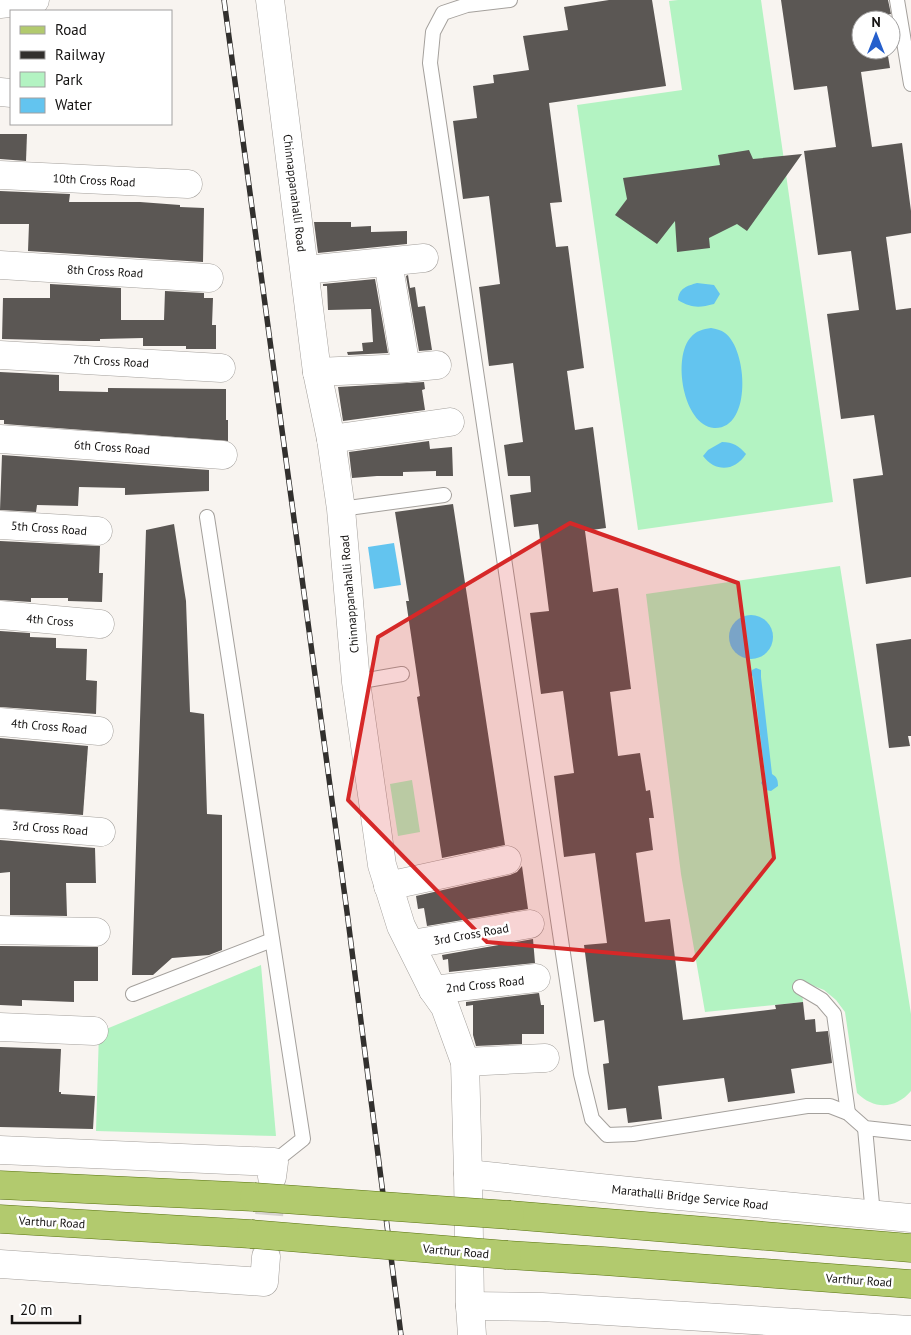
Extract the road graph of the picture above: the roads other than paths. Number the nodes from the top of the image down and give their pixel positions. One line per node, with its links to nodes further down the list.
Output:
1 (35, 0): 5 (street)
2 (270, 0): 12 (street, Chinnappanahalli Road)
3 (510, 0): 51 (lane)
4 (897, 0): 6 (lane)
5 (2, 2)
6 (911, 84)
7 (0, 175): 8 (street, 10th Cross Road)
8 (188, 184)
9 (424, 258): 10 (street)
10 (388, 262): 12 (street); 17 (street)
11 (0, 265): 13 (street, 8th Cross Road)
12 (305, 270): 18 (street, Chinnappanahalli Road)
13 (209, 278)
14 (0, 354): 16 (street, 7th Cross Road)
15 (437, 365): 17 (street)
16 (221, 368)
17 (406, 368): 18 (street)
18 (317, 372): 20 (street, Chinnappanahalli Road)
19 (450, 422): 20 (street)
20 (332, 439): 24 (street, Chinnappanahalli Road)
21 (0, 440): 22 (street, 6th Cross Road)
22 (223, 455)
23 (444, 495): 24 (lane)
24 (341, 509): 31 (street, Chinnappanahalli Road)
25 (207, 517): 41 (lane)
26 (0, 525): 27 (street, 5th Cross Road)
27 (98, 531)
28 (0, 615): 29 (street, 4th Cross)
29 (100, 624)
30 (402, 674): 31 (lane)
31 (356, 682): 37 (street, Chinnappanahalli Road)
32 (0, 722): 33 (street, 4th Cross Road)
33 (99, 731)
34 (0, 824): 35 (street, 3rd Cross Road)
35 (101, 832)
36 (507, 860): 37 (street)
37 (388, 886): 42 (street, Chinnappanahalli Road)
38 (530, 924): 42 (street, 3rd Cross Road)
39 (0, 930): 40 (street)
40 (96, 932)
41 (272, 940): 46 (lane); 55 (lane)
42 (412, 944): 45 (street, Chinnappanahalli Road)
43 (536, 978): 45 (street, 2nd Cross Road)
44 (800, 987): 51 (lane)
45 (433, 990): 50 (street, Chinnappanahalli Road)
46 (133, 994)
47 (0, 1027): 48 (street)
48 (94, 1031)
49 (545, 1058): 50 (street)
50 (465, 1062): 56 (street, Chinnappanahalli Road)
51 (848, 1113): 52 (lane)
52 (865, 1128): 53 (lane); 58 (lane)
53 (911, 1133)
54 (0, 1150): 55 (street)
55 (273, 1169)
56 (468, 1174): 58 (street, Marathalli Bridge Service Road); 65 (street, Chinnappanahalli Road)
57 (0, 1185): 61 (main road, bridge)
58 (873, 1215): 59 (street, Marathalli Bridge Service Road)
59 (911, 1218)
60 (0, 1219): 64 (main road, Varthur Road, bridge)
61 (911, 1248)
62 (0, 1264): 63 (street)
63 (265, 1270)
64 (911, 1284)
65 (470, 1306): 66 (street); 67 (street, Chinnappanahalli Road)
66 (911, 1330)
67 (472, 1335)

